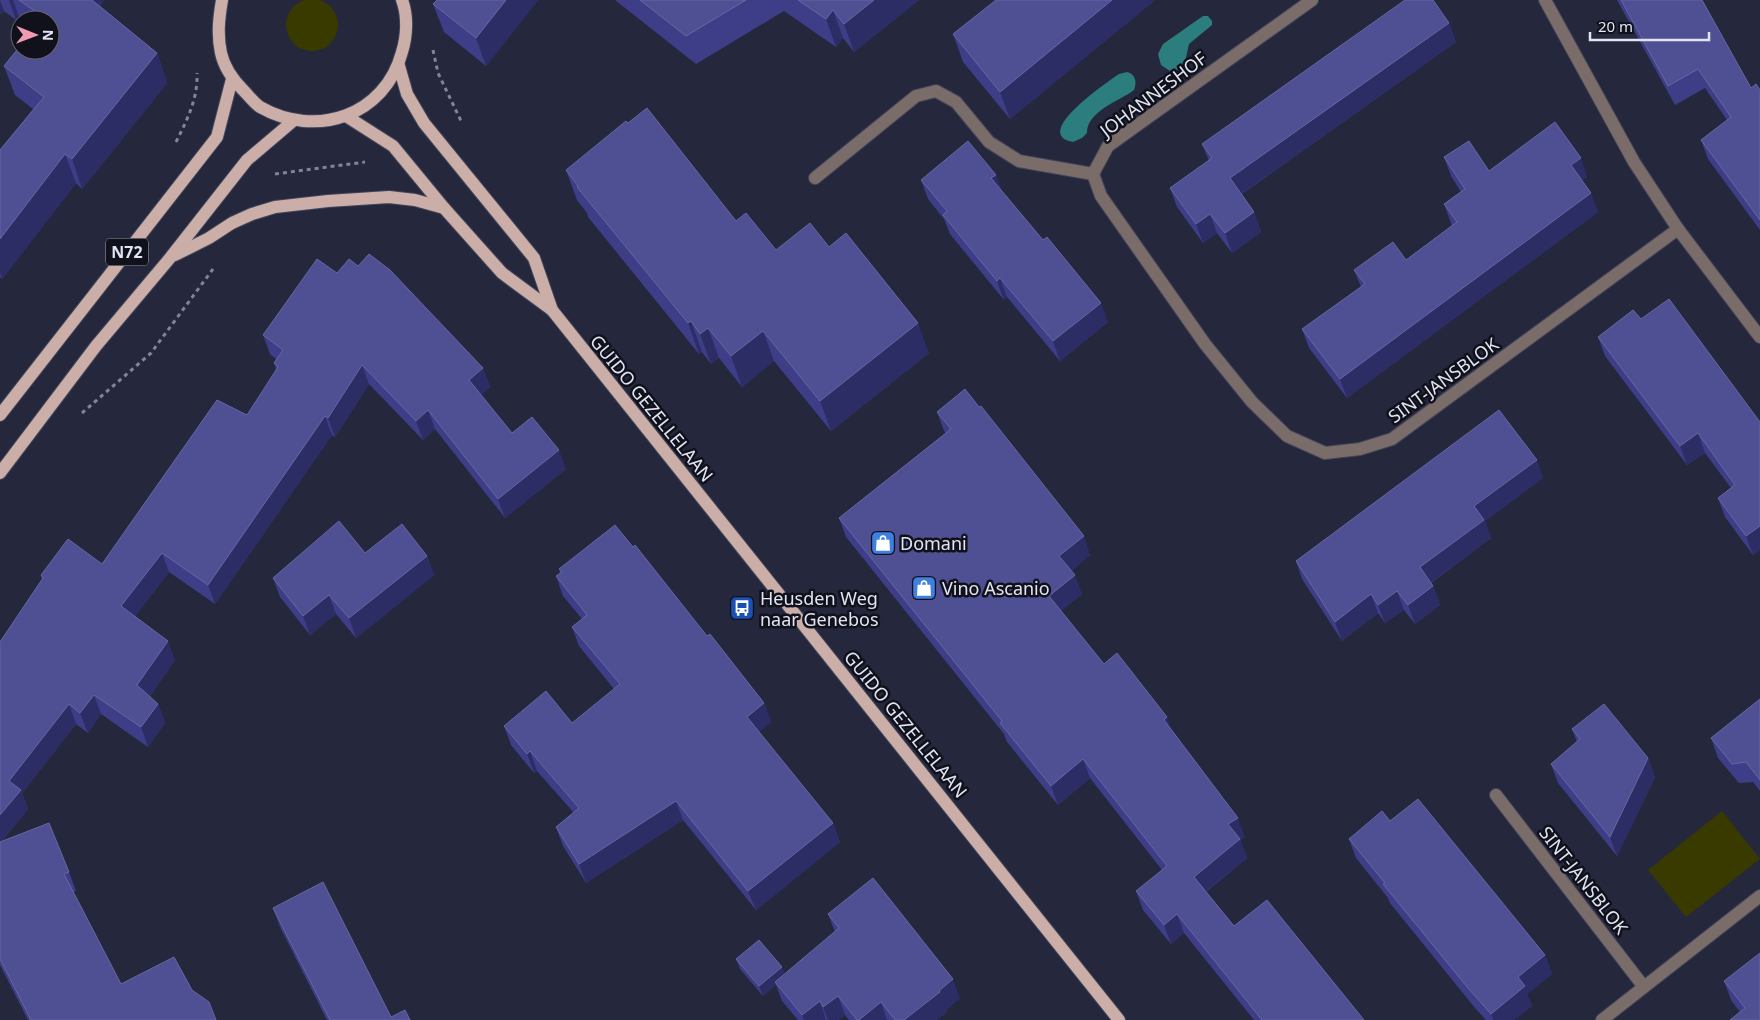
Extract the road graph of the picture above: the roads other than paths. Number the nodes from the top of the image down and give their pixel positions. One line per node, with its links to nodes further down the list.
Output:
1 (222, 0): 6 (main road)
2 (402, 0): 5 (main road)
3 (1312, 0): 9 (street, JOHANNESHOF)
4 (1545, 0): 12 (street)
5 (398, 66): 7 (main road); 14 (main road, GUIDO GEZELLELAAN)
6 (232, 79): 8 (main road); 16 (main road, N72)
7 (346, 116): 8 (main road); 11 (main road, GUIDO GEZELLELAAN)
8 (293, 121): 13 (main road, N72)
9 (1093, 174): 10 (street); 12 (street, SINT-JANSBLOK)
10 (815, 178)
11 (444, 208): 13 (main road); 14 (main road, GUIDO GEZELLELAAN)
12 (1678, 229): 15 (street)
13 (170, 258): 17 (main road, N72)
14 (552, 310): 21 (main road, GUIDO GEZELLELAAN)
15 (1760, 337)
16 (0, 415)
17 (0, 473)
18 (1496, 795): 20 (street, SINT-JANSBLOK)
19 (1760, 896): 20 (street)
20 (1644, 987): 22 (street)
21 (1119, 1020)
22 (1602, 1020)

